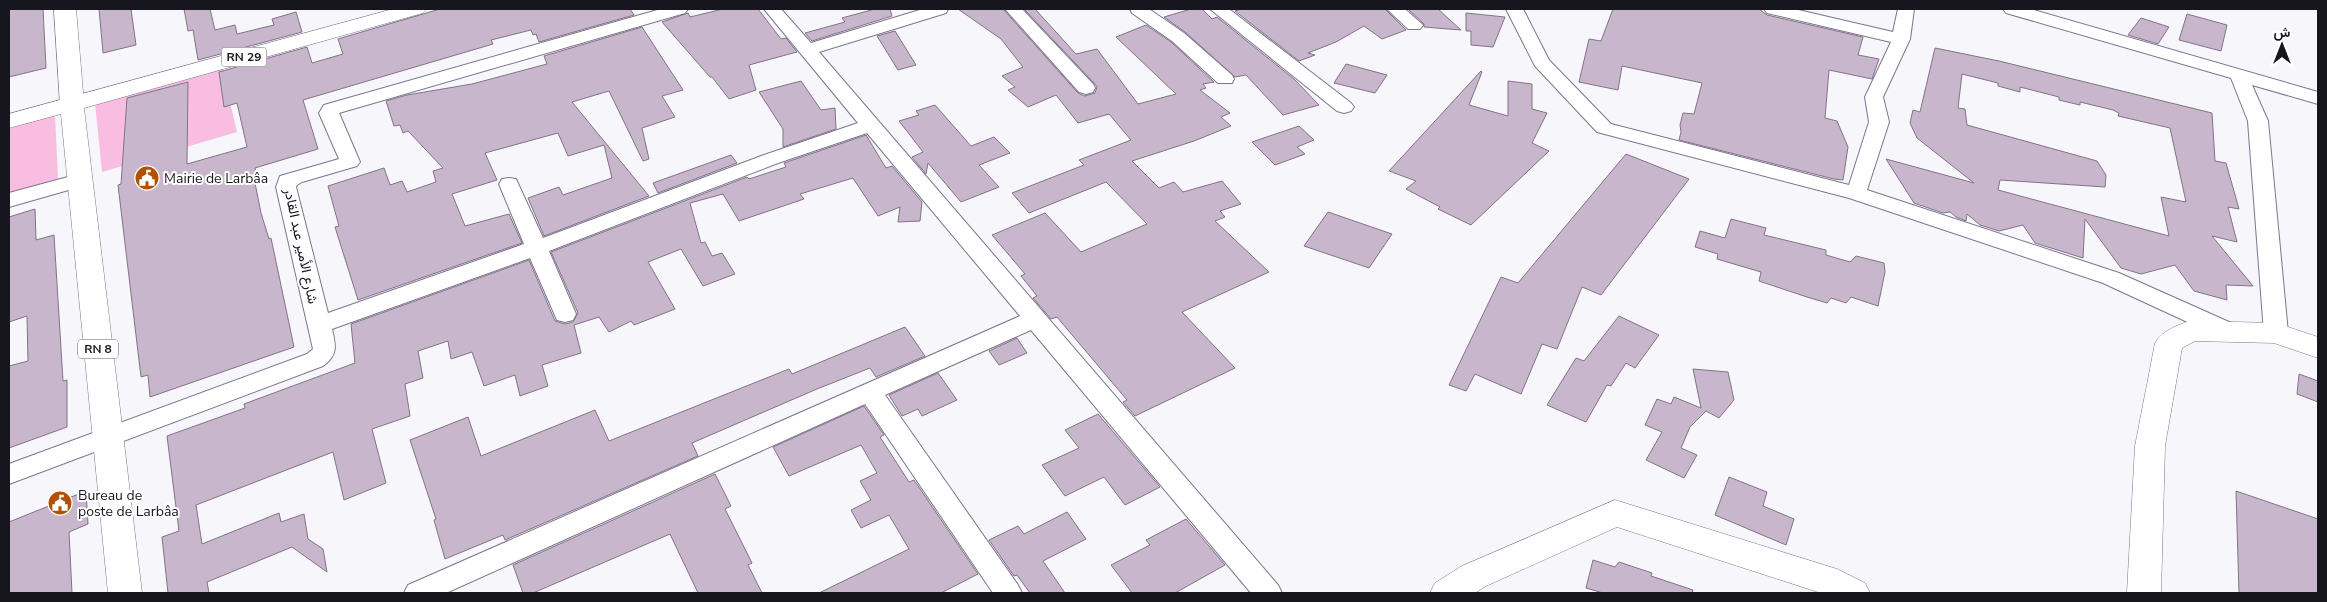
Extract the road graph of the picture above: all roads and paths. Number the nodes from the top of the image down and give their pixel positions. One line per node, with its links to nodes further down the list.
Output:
1 (65, 9): 21 (main road)
2 (416, 9): 21 (main road, RN 29)
3 (679, 9): 32 (street, شارع الأمير عبد القادر)
4 (772, 9): 16 (street)
5 (940, 9): 16 (street)
6 (1013, 9): 19 (street)
7 (1138, 9): 18 (street)
8 (1218, 9): 22 (street)
9 (1394, 9): 14 (street)
10 (1515, 9): 27 (street)
11 (1773, 9): 15 (street)
12 (1906, 9): 15 (street)
13 (2012, 9): 17 (street)
14 (1414, 25)
15 (1901, 40): 27 (street)
16 (808, 50): 24 (street)
17 (2239, 76): 20 (street); 34 (street)
18 (1225, 78)
19 (1086, 88)
20 (2318, 98)
21 (72, 104): 23 (main road, RN 29); 25 (main road, RN 8)
22 (1344, 107)
23 (9, 121)
24 (871, 125): 29 (street); 31 (street)
25 (80, 180): 28 (street); 37 (main road, RN 8)
26 (509, 184): 29 (street)
27 (1856, 193): 33 (street)
28 (9, 200)
29 (536, 248): 30 (street); 32 (street)
30 (565, 314)
31 (1036, 318): 36 (street); 42 (street)
32 (318, 325): 37 (street, شارع الأمير عبد القادر)
33 (2230, 332): 34 (main road); 45 (main road)
34 (2276, 333): 35 (main road)
35 (2318, 348)
36 (870, 392): 40 (street); 41 (street)
37 (107, 436): 38 (street); 39 (main road, RN 8)
38 (9, 474)
39 (125, 593)
40 (418, 593)
41 (1008, 593)
42 (1268, 593)
43 (1448, 593): 44 (main road)
44 (1853, 593)
45 (2144, 593)

